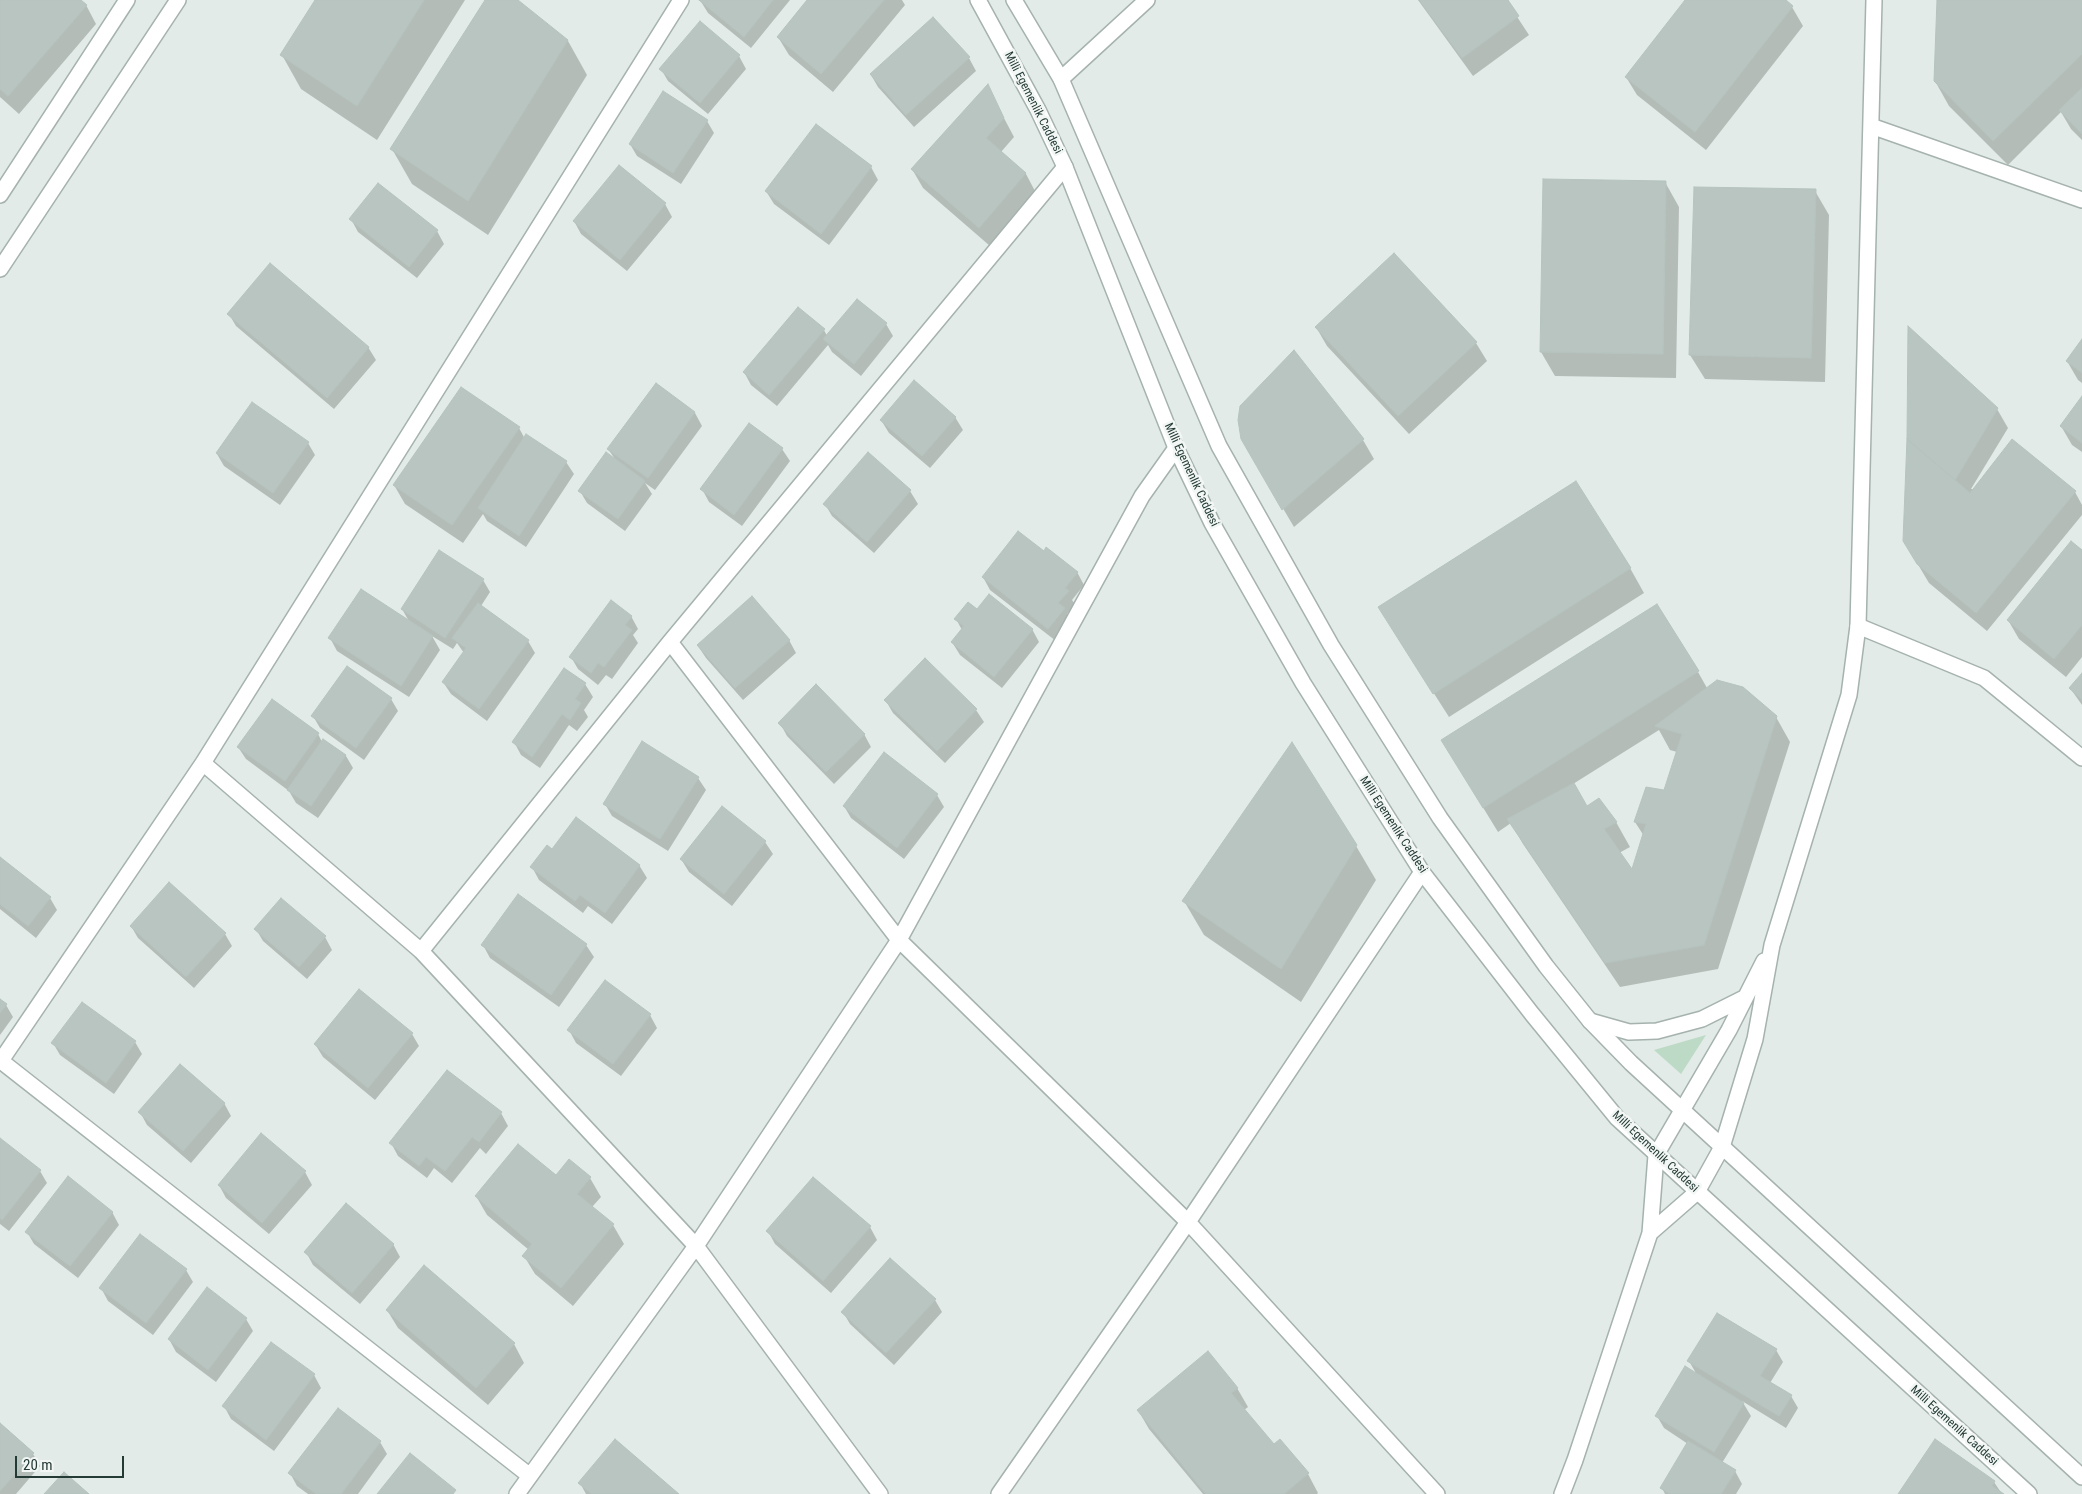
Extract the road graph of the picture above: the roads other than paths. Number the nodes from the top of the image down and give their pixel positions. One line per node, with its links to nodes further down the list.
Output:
1 (128, 0): 11 (street)
2 (178, 0): 13 (street)
3 (681, 0): 18 (street)
4 (978, 0): 10 (street, Milli Egemenlik Caddesi)
5 (1014, 0): 8 (street)
6 (1148, 0): 8 (street)
7 (1874, 0): 9 (street)
8 (1061, 79): 24 (street)
9 (1871, 126): 12 (street); 15 (street)
10 (1065, 167): 14 (street, Milli Egemenlik Caddesi); 16 (street)
11 (0, 195)
12 (2082, 200)
13 (0, 269)
14 (1176, 448): 19 (street, Milli Egemenlik Caddesi); 20 (street)
15 (1858, 626): 17 (street); 21 (street)
16 (670, 642): 20 (street); 22 (street)
17 (2082, 758)
18 (203, 763): 22 (street); 25 (street)
19 (1422, 872): 28 (street, Milli Egemenlik Caddesi); 30 (street)
20 (898, 940): 30 (street); 32 (street)
21 (1772, 945): 23 (street); 27 (street)
22 (421, 951): 32 (street)
23 (1746, 997): 24 (street); 26 (street)
24 (1590, 1021): 26 (street)
25 (0, 1061): 33 (street)
26 (1682, 1110): 27 (street); 28 (street)
27 (1722, 1147): 29 (street); 34 (street)
28 (1656, 1155): 29 (street, Milli Egemenlik Caddesi); 31 (street)
29 (1697, 1192): 31 (street); 40 (street, Milli Egemenlik Caddesi)
30 (1188, 1222): 37 (street); 38 (street)
31 (1650, 1234): 39 (street)
32 (696, 1246): 33 (street); 36 (street)
33 (530, 1476): 35 (street)
34 (2082, 1477)
35 (517, 1494)
36 (880, 1494)
37 (1000, 1494)
38 (1437, 1494)
39 (1562, 1494)
40 (2028, 1494)

